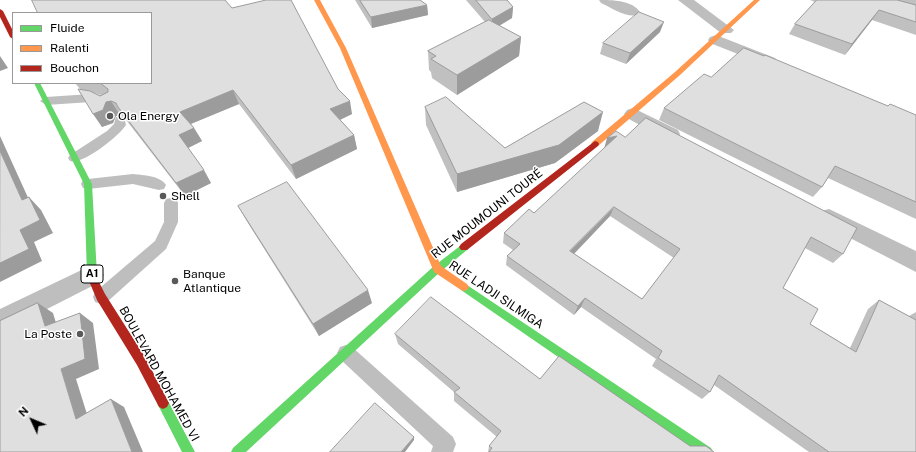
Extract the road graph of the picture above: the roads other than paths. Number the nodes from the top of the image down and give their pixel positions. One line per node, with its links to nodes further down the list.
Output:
1 (317, 0): 22 (street, RUE LADJI SILMIGA)
2 (606, 0): 6 (street)
3 (685, 0): 8 (street)
4 (758, 0): 8 (street, RUE MOUMOUNI TOURÉ)
5 (0, 11): 7 (street)
6 (633, 12)
7 (12, 35)
8 (721, 35): 9 (street); 13 (street, RUE MOUMOUNI TOURÉ)
9 (783, 66)
10 (38, 84): 11 (street, BOULEVARD MOHAMED VI / A1)
11 (46, 101): 12 (lane); 16 (street, BOULEVARD MOHAMED VI / A1)
12 (110, 104)
13 (633, 114): 15 (street); 22 (street, RUE MOUMOUNI TOURÉ)
14 (120, 120): 16 (lane)
15 (689, 144)
16 (75, 158): 17 (street, BOULEVARD MOHAMED VI / A1)
17 (88, 184): 18 (lane); 23 (street, BOULEVARD MOHAMED VI / A1)
18 (159, 185)
19 (171, 203): 24 (lane)
20 (810, 207): 21 (street)
21 (916, 262)
22 (437, 269): 26 (street, RUE MOUMOUNI TOURÉ); 30 (street, RUE LADJI SILMIGA)
23 (92, 275): 24 (street, BOULEVARD MOHAMED VI / A1); 25 (street)
24 (101, 298): 27 (street, BOULEVARD MOHAMED VI / A1)
25 (0, 322)
26 (346, 353): 28 (street, RUE MOUMOUNI TOURÉ); 29 (lane)
27 (189, 452)
28 (237, 452)
29 (442, 452)
30 (707, 452)

